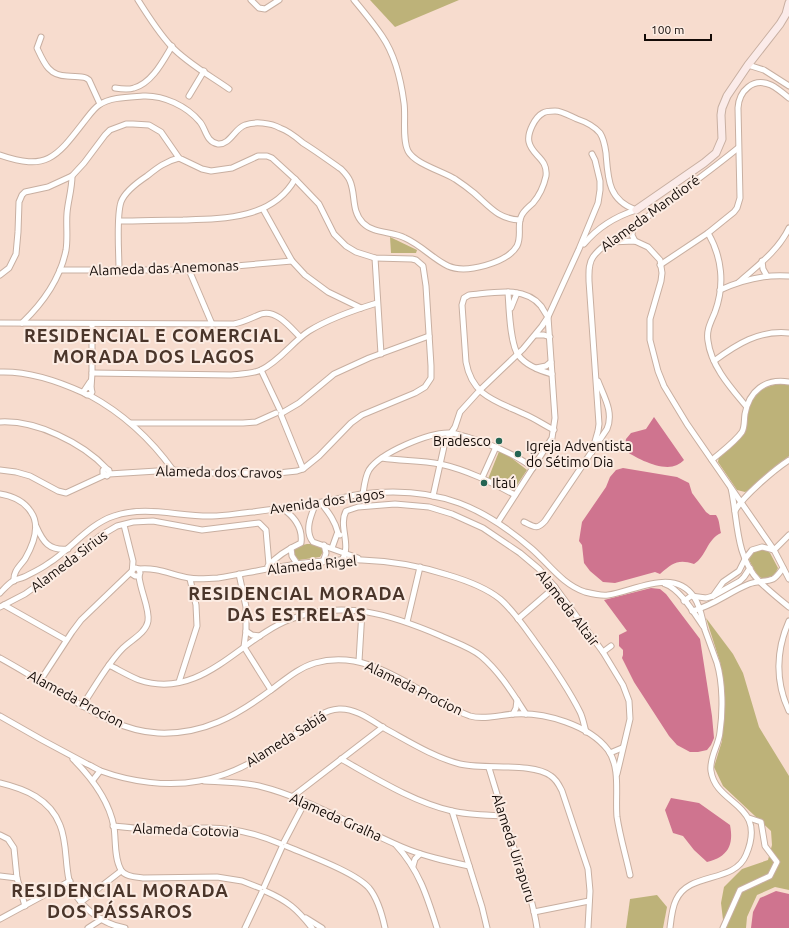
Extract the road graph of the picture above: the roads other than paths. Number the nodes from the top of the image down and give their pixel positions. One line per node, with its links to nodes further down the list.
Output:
1 (138, 0): 7 (street)
2 (251, 0): 3 (street)
3 (279, 0)
4 (354, 0): 26 (street)
5 (789, 3): 8 (street)
6 (40, 37): 15 (street)
7 (172, 46): 9 (street); 11 (street)
8 (748, 65): 10 (street); 25 (street)
9 (204, 72): 12 (street); 13 (street)
10 (789, 86)
11 (115, 88)
12 (228, 89)
13 (189, 96)
14 (789, 98): 16 (street)
15 (100, 104): 18 (street); 26 (street)
16 (738, 148): 19 (street, Alameda Mandioré); 21 (street)
17 (592, 154): 28 (street)
18 (0, 155)
19 (728, 156): 21 (street); 29 (street, Alameda Mandioré)
20 (179, 158): 22 (street); 23 (street); 27 (street)
21 (739, 161): 32 (street)
22 (72, 176): 40 (street); 43 (street)
23 (295, 179): 24 (street); 36 (street)
24 (263, 209): 27 (street); 37 (street)
25 (636, 210): 26 (street); 30 (street)
26 (520, 220)
27 (119, 222): 41 (street)
28 (591, 222): 30 (street); 35 (street)
29 (633, 227): 33 (street); 34 (street, Alameda Mandioré)
30 (599, 228): 35 (street)
31 (789, 228): 38 (street)
32 (708, 233): 39 (street); 47 (street)
33 (636, 241): 34 (street); 39 (street)
34 (610, 242): 77 (street, Alameda Mandioré)
35 (579, 249): 51 (street)
36 (374, 258): 50 (street); 62 (street, Alameda dos Cravos)
37 (292, 261): 42 (street, Alameda das Anemonas); 53 (street)
38 (762, 261): 44 (street); 46 (street)
39 (660, 265): 94 (street)
40 (60, 270): 41 (street, Alameda das Anemonas); 56 (street)
41 (118, 270): 42 (street, Alameda das Anemonas)
42 (189, 270): 58 (street)
43 (0, 275)
44 (767, 276): 45 (street); 46 (street)
45 (789, 276)
46 (739, 282): 47 (street)
47 (720, 290): 70 (street)
48 (508, 292): 49 (street); 54 (street); 79 (street)
49 (517, 293): 52 (street); 54 (street)
50 (377, 302): 53 (street); 67 (street)
51 (554, 304): 52 (street); 55 (street)
52 (541, 306): 55 (street)
53 (361, 308): 63 (street)
54 (510, 311): 65 (street)
55 (548, 317): 61 (street); 64 (street)
56 (22, 323): 57 (street); 59 (street)
57 (0, 324)
58 (212, 324): 59 (street); 63 (street)
59 (92, 325): 75 (street)
60 (789, 333): 70 (street)
61 (536, 335): 64 (street); 66 (street)
62 (429, 336): 67 (street); 98 (street, Alameda dos Cravos)
63 (300, 337): 73 (street)
64 (550, 337): 71 (street)
65 (513, 343): 66 (street); 68 (street)
66 (523, 349): 68 (street); 69 (street)
67 (381, 354): 84 (street)
68 (517, 355): 69 (street); 79 (street)
69 (524, 361): 72 (street)
70 (714, 361): 83 (street)
71 (551, 362): 72 (street); 76 (street)
72 (536, 368): 76 (street)
73 (260, 370): 75 (street); 84 (street)
74 (0, 372): 80 (street)
75 (92, 373): 80 (street)
76 (552, 374): 87 (street)
77 (596, 376): 81 (street, Alameda Mandioré); 82 (street, Alameda Mandioré)
78 (789, 382): 83 (street)
79 (480, 390): 87 (street); 89 (street)
80 (88, 391): 86 (street)
81 (604, 397): 82 (street); 90 (street, Alameda Mandioré)
82 (597, 399): 88 (street, Alameda Mandioré)
83 (746, 406): 94 (street)
84 (279, 413): 86 (street); 98 (street)
85 (0, 422): 101 (street)
86 (132, 423): 100 (street)
87 (554, 430): 97 (street)
88 (598, 431): 90 (street); 92 (street, Alameda Mandioré)
89 (451, 433): 91 (street); 93 (street); 96 (street)
90 (605, 433): 92 (street, Alameda Mandioré)
91 (496, 447): 97 (street); 102 (street)
92 (592, 452): 113 (street, Alameda Mandioré)
93 (382, 458): 96 (street); 105 (street)
94 (712, 460): 103 (street)
95 (789, 460): 108 (street)
96 (441, 464): 102 (street); 107 (street)
97 (533, 468): 106 (street)
98 (303, 469): 100 (street, Alameda dos Cravos)
99 (0, 470): 101 (street)
100 (173, 470): 101 (street, Alameda dos Cravos)
101 (106, 472)
102 (482, 478): 106 (street)
103 (730, 485): 108 (street); 111 (street)
104 (0, 494): 115 (street)
105 (363, 494): 107 (street, Avenida dos Lagos); 109 (street, Avenida dos Lagos)
106 (515, 495): 112 (street)
107 (433, 496): 112 (street, Avenida dos Lagos)
108 (742, 502): 111 (street); 126 (street)
109 (318, 503): 110 (street, Avenida dos Lagos); 116 (street); 119 (street)
110 (282, 508): 120 (street); 125 (street, Avenida dos Lagos)
111 (735, 511): 129 (street)
112 (498, 522): 147 (street, Avenida dos Lagos)
113 (524, 522)
114 (124, 524): 121 (street, Alameda Sirius); 140 (street); 155 (street, Alameda Sirius)
115 (36, 526): 125 (street); 144 (street)
116 (338, 533): 118 (street); 124 (street)
117 (789, 535): 126 (street)
118 (345, 537): 127 (street); 148 (street, Alameda Altair)
119 (313, 542): 120 (street); 122 (street)
120 (301, 543): 123 (street)
121 (268, 544): 128 (street); 133 (street)
122 (324, 546): 124 (street); 132 (street)
123 (291, 548): 128 (street); 134 (street)
124 (332, 548): 127 (street)
125 (69, 549): 144 (street, Avenida dos Lagos)
126 (774, 550): 129 (street); 138 (street)
127 (346, 554): 130 (street); 131 (street)
128 (279, 555): 133 (street)
129 (745, 559): 137 (street); 151 (street)
130 (342, 560): 131 (street, Alameda Rigel); 132 (street, Alameda Rigel)
131 (361, 560): 135 (street, Alameda Rigel)
132 (323, 562): 134 (street, Alameda Rigel)
133 (270, 563): 136 (street); 139 (street)
134 (298, 565): 136 (street, Alameda Rigel)
135 (420, 567): 160 (street, Alameda Rigel); 162 (street)
136 (276, 568): 139 (street, Alameda Rigel)
137 (750, 568): 145 (street); 146 (street)
138 (783, 568): 143 (street); 146 (street)
139 (264, 570): 141 (street, Alameda Rigel)
140 (136, 572): 142 (street, Alameda Rigel); 166 (street, Alameda Rigel); 172 (street)
141 (239, 574): 142 (street, Alameda Rigel); 164 (street)
142 (190, 578): 173 (street)
143 (789, 579)
144 (14, 580): 150 (street)
145 (740, 581): 149 (street); 151 (street)
146 (759, 581): 149 (street); 156 (street)
147 (660, 582): 152 (street, Avenida dos Lagos); 154 (street, Avenida dos Lagos)
148 (555, 587): 160 (street); 169 (street, Alameda Altair)
149 (742, 587): 153 (street)
150 (0, 593)
151 (715, 595): 152 (street); 153 (street)
152 (693, 596): 154 (street); 157 (street, Avenida dos Lagos)
153 (720, 599): 157 (street)
154 (684, 601): 159 (street, Avenida dos Lagos)
155 (2, 606): 166 (street)
156 (789, 607)
157 (700, 609): 159 (street); 163 (street, Avenida dos Lagos)
158 (362, 611): 162 (street); 165 (street); 171 (street)
159 (692, 611): 163 (street, Avenida dos Lagos)
160 (518, 619): 185 (street, Alameda Rigel)
161 (789, 621): 180 (street)
162 (407, 622): 178 (street)
163 (704, 628): 202 (street, Avenida dos Lagos)
164 (246, 631): 165 (street); 168 (street)
165 (260, 636): 168 (street)
166 (66, 640): 175 (street, Alameda Rigel)
167 (611, 646): 169 (street)
168 (244, 647): 174 (street); 177 (street)
169 (603, 652): 186 (street, Alameda Altair)
170 (0, 658): 175 (street, Alameda Procion)
171 (359, 661): 177 (street, Alameda Procion); 181 (street, Alameda Procion)
172 (110, 665): 176 (street); 179 (street)
173 (183, 670): 174 (street); 176 (street)
174 (191, 679): 176 (street)
175 (40, 681): 179 (street, Alameda Procion)
176 (179, 682)
177 (271, 690): 179 (street, Alameda Procion)
178 (517, 700): 181 (street); 182 (street)
179 (82, 706)
180 (789, 711)
181 (513, 714): 182 (street, Alameda Procion)
182 (526, 714): 185 (street, Alameda Procion)
183 (0, 716): 188 (street, Alameda Sabiá)
184 (383, 727): 189 (street); 190 (street, Alameda Sabiá); 191 (street, Alameda Sabiá)
185 (586, 732): 187 (street, Alameda Procion)
186 (622, 748): 187 (street); 193 (street, Alameda Altair)
187 (610, 753): 193 (street, Alameda Procion)
188 (71, 757): 192 (street, Alameda Sabiá); 194 (street)
189 (341, 759): 198 (street); 200 (street)
190 (489, 768): 201 (street, Alameda Uirapuru); 216 (street, Alameda Sabiá)
191 (235, 770): 195 (street, Alameda Sabiá); 197 (street)
192 (100, 771): 194 (street); 195 (street, Alameda Sabiá)
193 (616, 779): 212 (street, Alameda Procion)
194 (93, 780): 203 (street)
195 (199, 781): 197 (street, Alameda Gralha)
196 (0, 783): 214 (street)
197 (235, 783): 198 (street, Alameda Gralha)
198 (292, 797): 199 (street, Alameda Gralha)
199 (305, 802): 205 (street, Alameda Gralha); 206 (street)
200 (452, 811): 201 (street); 209 (street)
201 (504, 816): 219 (street, Alameda Uirapuru)
202 (749, 818): 233 (street); 234 (street, Avenida dos Lagos)
203 (113, 826): 206 (street, Alameda Cotovia); 210 (street)
204 (0, 835): 213 (street)
205 (395, 844): 207 (street, Alameda Gralha); 208 (street)
206 (284, 845): 215 (street); 228 (street, Alameda Cotovia)
207 (420, 854): 208 (street); 209 (street, Alameda Gralha)
208 (413, 866): 229 (street)
209 (469, 866): 230 (street)
210 (121, 871): 215 (street); 217 (street)
211 (0, 876): 213 (street)
212 (630, 876)
213 (17, 878): 218 (street)
214 (70, 881): 217 (street); 218 (street)
215 (263, 889): 220 (street); 225 (street)
216 (589, 901): 219 (street); 232 (street)
217 (81, 902): 222 (street)
218 (25, 906): 221 (street)
219 (534, 912): 231 (street, Alameda Uirapuru)
220 (302, 915): 226 (street); 227 (street)
221 (0, 919)
222 (102, 919): 223 (street); 224 (street)
223 (88, 928)
224 (125, 928)
225 (245, 928)
226 (312, 928)
227 (322, 928)
228 (385, 928)
229 (437, 928)
230 (487, 928)
231 (537, 928)
232 (588, 928)
233 (670, 928)
234 (724, 928)

